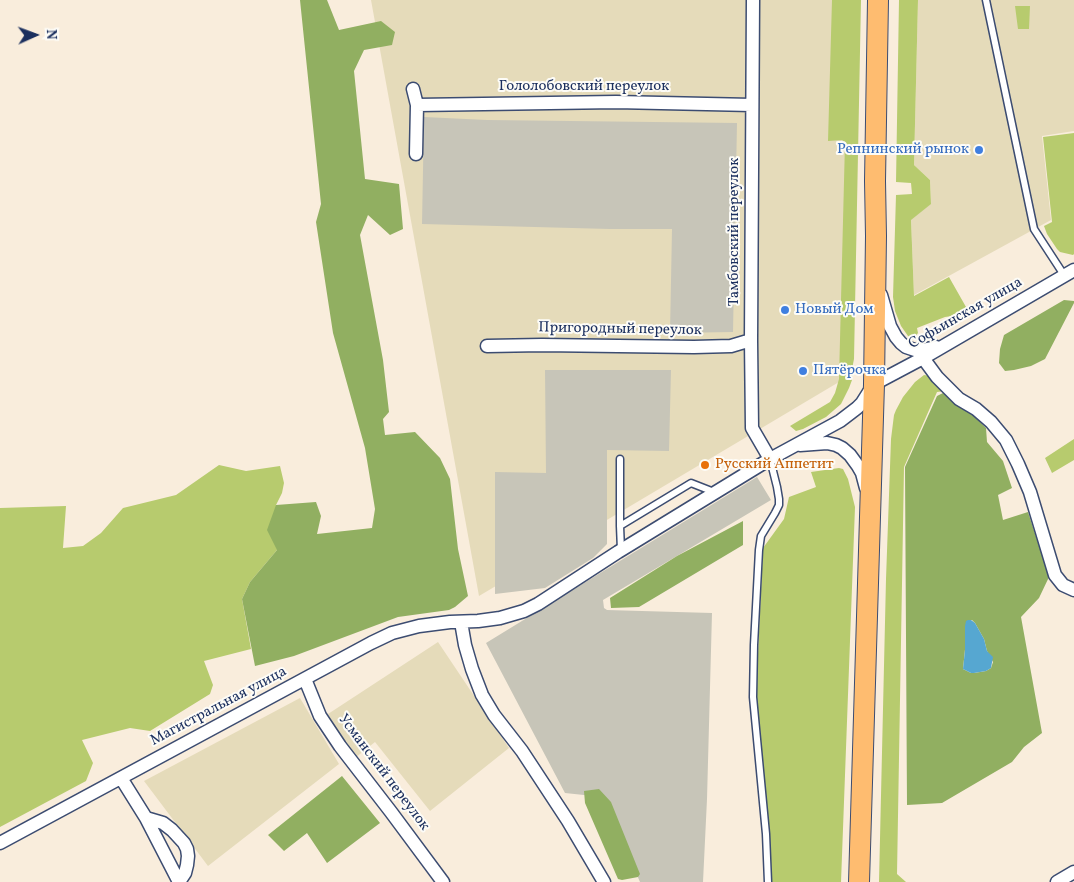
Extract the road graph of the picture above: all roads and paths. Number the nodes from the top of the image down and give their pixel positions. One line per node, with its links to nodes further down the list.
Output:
1 (753, 0): 6 (street, Тамбовский переулок)
2 (878, 0): 8 (highway)
3 (986, 0): 9 (lane)
4 (414, 89): 5 (street)
5 (417, 105): 6 (street, Гололобовский переулок); 7 (street)
6 (752, 105): 11 (street, Тамбовский переулок)
7 (416, 154)
8 (876, 271): 10 (street); 14 (highway)
9 (1069, 272): 10 (street, Софьинская улица)
10 (957, 339): 13 (street, Софьинская улица)
11 (751, 340): 12 (street, Пригородный переулок); 17 (street, Тамбовский переулок)
12 (488, 346)
13 (923, 358): 14 (street, Софьинская улица); 22 (street)
14 (874, 384): 15 (street, Магистральная улица); 19 (highway)
15 (793, 446): 17 (street, Магистральная улица); 19 (street)
16 (620, 458): 20 (lane)
17 (770, 459): 18 (street, Магистральная улица); 32 (lane)
18 (715, 492): 20 (lane); 21 (street, Магистральная улица)
19 (870, 517): 33 (highway)
20 (620, 526): 21 (lane)
21 (621, 550): 23 (street, Магистральная улица)
22 (1074, 590)
23 (461, 622): 24 (street, Магистральная улица); 31 (street)
24 (305, 679): 25 (street, Магистральная улица); 30 (street, Усманский переулок)
25 (121, 778): 26 (street); 27 (street, Магистральная улица)
26 (146, 818): 29 (street); 29 (street)
27 (0, 843)
28 (1074, 872): 34 (street)
29 (179, 882)
30 (443, 882)
31 (604, 882)
32 (768, 882)
33 (859, 882)
34 (1057, 882)

